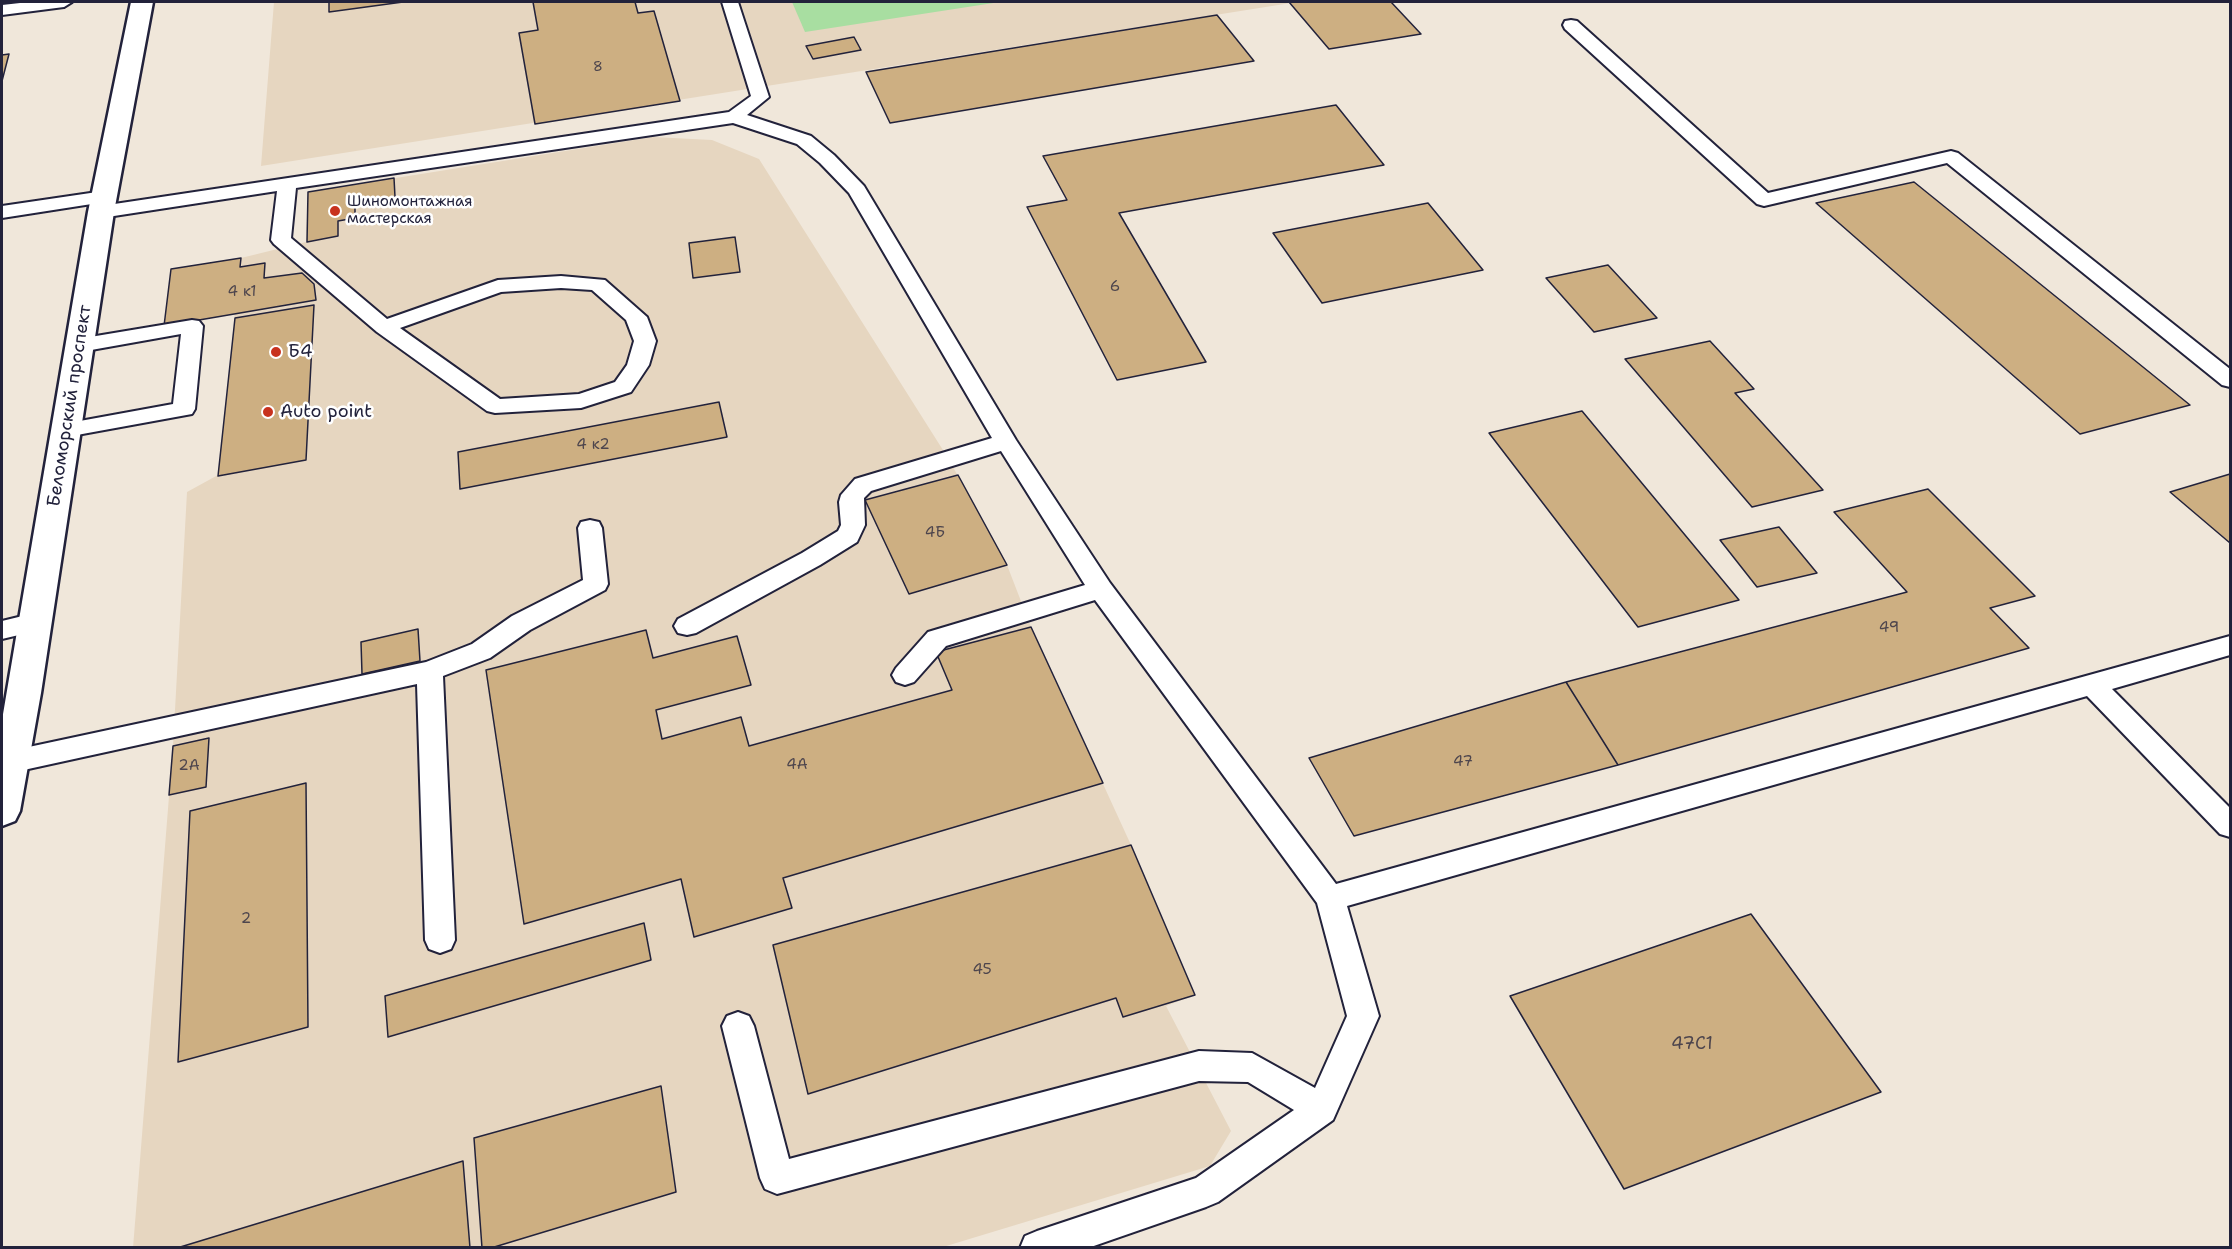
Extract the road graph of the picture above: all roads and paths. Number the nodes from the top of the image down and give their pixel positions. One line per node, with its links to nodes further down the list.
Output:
1 (64, 2): 4 (lane)
2 (142, 2): 8 (street, Беломорский проспект)
3 (729, 2): 6 (lane)
4 (2, 10)
5 (1571, 26): 12 (lane)
6 (734, 117): 7 (lane); 14 (lane)
7 (287, 184): 8 (lane); 10 (lane)
8 (103, 204): 9 (lane); 11 (street, Беломорский проспект)
9 (2, 212)
10 (384, 327): 10 (lane)
11 (80, 345): 13 (street, Беломорский проспект); 13 (lane)
12 (2230, 380)
13 (66, 430): 17 (street, Беломорский проспект)
14 (1006, 442): 16 (lane); 18 (lane)
15 (590, 528): 21 (lane)
16 (1101, 589): 22 (lane); 28 (lane)
17 (35, 622): 19 (lane); 24 (street, Беломорский проспект)
18 (687, 626)
19 (2, 630)
20 (2230, 646): 23 (lane)
21 (430, 671): 25 (lane); 29 (lane)
22 (905, 675)
23 (2092, 685): 27 (lane); 28 (lane)
24 (13, 696): 25 (street, Беломорский проспект)
25 (10, 762): 26 (street, Беломорский проспект)
26 (2, 811)
27 (2230, 826)
28 (1330, 898): 31 (lane)
29 (440, 940)
30 (738, 1026): 31 (lane)
31 (1322, 1109): 32 (lane)
32 (1037, 1248)

